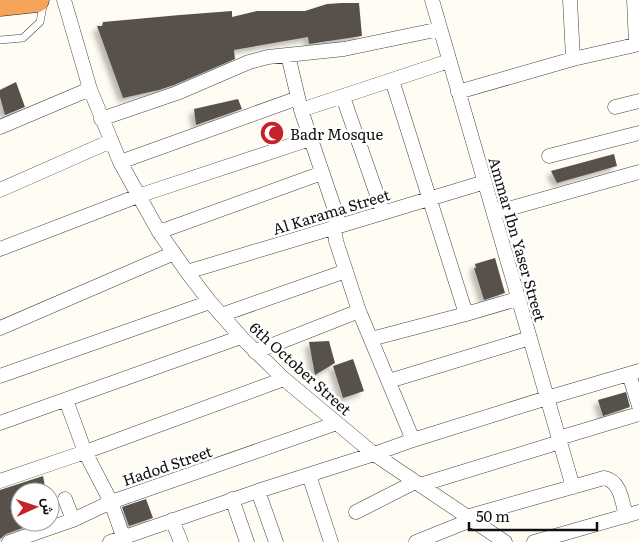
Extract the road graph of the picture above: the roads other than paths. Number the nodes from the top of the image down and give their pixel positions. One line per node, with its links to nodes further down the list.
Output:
1 (37, 0): 7 (highway)
2 (44, 0): 9 (lane)
3 (64, 0): 15 (street, 6th October Street)
4 (432, 0): 8 (street, Ammar Ibn Yaser Street)
5 (570, 0): 12 (street)
6 (634, 0): 10 (street)
7 (2, 3)
8 (440, 28): 11 (street); 13 (street, Ammar Ibn Yaser Street)
9 (0, 40)
10 (638, 44): 12 (street)
11 (288, 55): 19 (street); 21 (street)
12 (573, 59): 16 (street)
13 (449, 61): 14 (street); 16 (street, Ammar Ibn Yaser Street)
14 (392, 80): 17 (street); 33 (street)
15 (90, 89): 21 (street, 6th October Street); 22 (street)
16 (458, 92): 30 (street, Ammar Ibn Yaser Street)
17 (343, 97): 19 (street); 34 (street)
18 (639, 100): 20 (street)
19 (299, 104): 24 (street); 27 (street)
20 (615, 107)
21 (101, 119): 25 (street, 6th October Street)
22 (0, 127)
23 (639, 133): 26 (street)
24 (310, 139): 29 (street); 32 (street)
25 (111, 141): 27 (street, 6th October Street); 31 (street)
26 (549, 156)
27 (120, 162): 32 (street, 6th October Street)
28 (639, 172): 35 (street)
29 (322, 173): 36 (street); 37 (street)
30 (484, 182): 33 (street, Al Karama Street); 35 (street, Ammar Ibn Yaser Street)
31 (0, 190)
32 (138, 196): 37 (street, 6th October Street); 38 (street)
33 (429, 198): 34 (street, Al Karama Street); 45 (street)
34 (383, 212): 36 (street, Al Karama Street)
35 (494, 213): 42 (street, Ammar Ibn Yaser Street)
36 (336, 226): 40 (street); 41 (street, Al Karama Street)
37 (159, 232): 39 (street, 6th October Street)
38 (0, 249)
39 (174, 253): 41 (street, 6th October Street); 47 (street)
40 (346, 271): 44 (street); 46 (street)
41 (187, 272): 43 (street, 6th October Street)
42 (517, 299): 45 (street); 49 (street, Ammar Ibn Yaser Street)
43 (210, 302): 46 (street, 6th October Street); 53 (street)
44 (359, 311): 50 (street); 51 (street)
45 (466, 314): 50 (street)
46 (221, 315): 48 (street, 6th October Street)
47 (0, 328)
48 (241, 337): 51 (street, 6th October Street); 57 (street)
49 (530, 338): 55 (street); 56 (street, Ammar Ibn Yaser Street)
50 (371, 339): 55 (street)
51 (255, 352): 54 (street, 6th October Street)
52 (634, 373): 56 (street); 58 (street)
53 (0, 376)
54 (284, 379): 61 (street, 6th October Street); 64 (street)
55 (388, 381): 62 (street)
56 (547, 398): 62 (street); 63 (street, Ammar Ibn Yaser Street)
57 (66, 400): 60 (street); 64 (street)
58 (639, 406)
59 (639, 414): 63 (street)
60 (0, 423)
61 (337, 423): 65 (street, 6th October Street); 73 (street, Hadod Street)
62 (413, 440): 65 (street)
63 (559, 440): 68 (street); 69 (street, Ammar Ibn Yaser Street)
64 (85, 452): 67 (street); 73 (street)
65 (374, 454): 66 (street); 68 (street, 6th October Street)
66 (309, 475): 70 (street); 86 (street)
67 (0, 481)
68 (417, 484): 74 (street); 76 (street, 6th October Street)
69 (573, 486): 75 (street); 76 (street)
70 (258, 491): 72 (street); 85 (street)
71 (66, 499): 77 (street)
72 (232, 500): 78 (street); 84 (street)
73 (111, 502): 77 (street, Hadod Street); 80 (street)
74 (356, 512)
75 (633, 514): 89 (street)
76 (468, 518): 87 (street); 88 (street, 6th October Street)
77 (73, 520): 79 (street, Hadod Street)
78 (172, 520): 80 (street); 83 (street)
79 (33, 538): 81 (street, Hadod Street)
80 (125, 540): 82 (street)
81 (9, 542)
82 (110, 542)
83 (181, 542)
84 (247, 542)
85 (276, 542)
86 (331, 542)
87 (416, 542)
88 (505, 542)
89 (534, 542)

